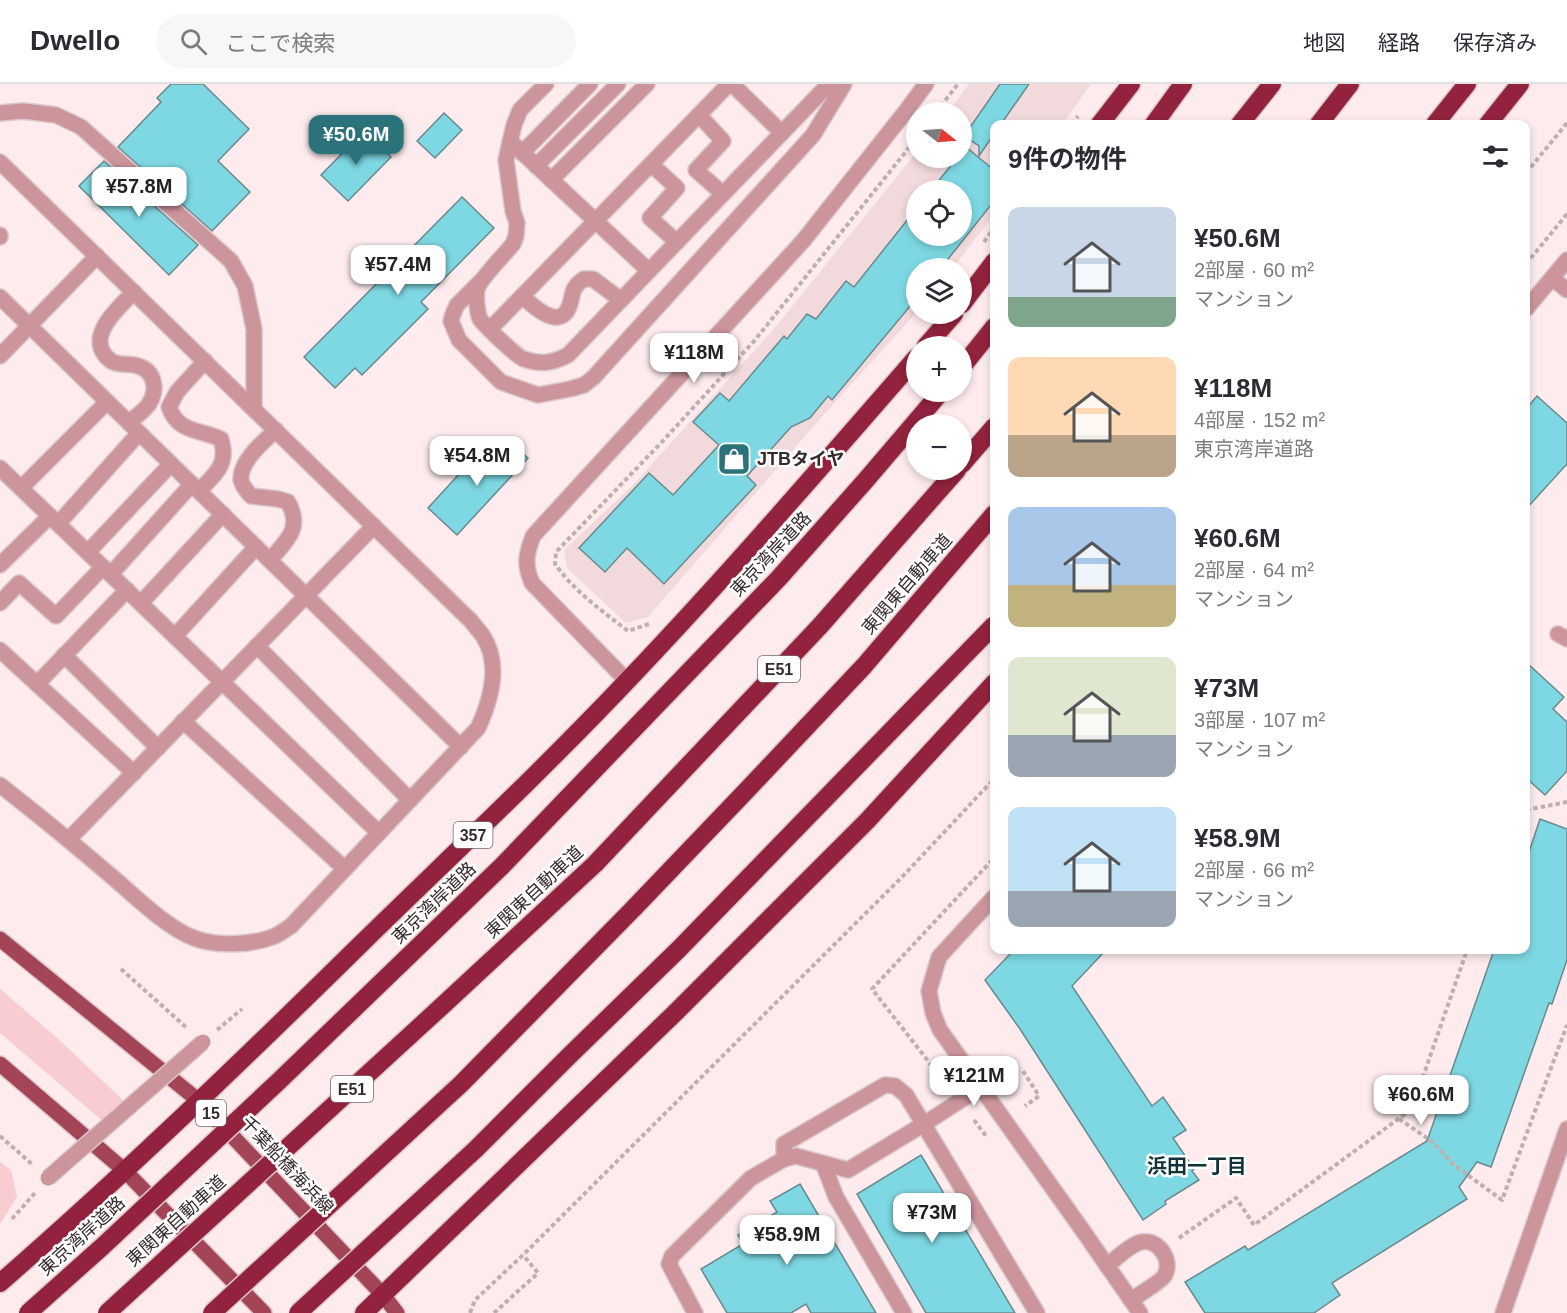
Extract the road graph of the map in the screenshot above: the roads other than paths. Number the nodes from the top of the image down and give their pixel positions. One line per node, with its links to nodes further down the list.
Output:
1 (546, 84): 24 (street)
2 (590, 84): 25 (street)
3 (618, 84): 28 (street)
4 (647, 84): 29 (street)
5 (730, 84): 16 (street); 23 (street)
6 (829, 84): 23 (street)
7 (844, 84): 37 (street)
8 (926, 84): 85 (street)
9 (1131, 84): 17 (highway)
10 (1184, 84): 18 (highway)
11 (1272, 84): 19 (highway)
12 (1350, 84): 20 (highway)
13 (1467, 84): 21 (highway)
14 (1520, 84): 22 (highway)
15 (0, 113): 57 (street)
16 (699, 116): 27 (street); 30 (street)
17 (1103, 120)
18 (1157, 120)
19 (1243, 120)
20 (1322, 120)
21 (1438, 120)
22 (1491, 120)
23 (782, 133): 30 (street)
24 (510, 141): 25 (street); 37 (street)
25 (522, 153): 28 (street)
26 (0, 162): 33 (street)
27 (651, 164): 31 (street); 32 (street)
28 (536, 166): 29 (street)
29 (551, 180): 31 (street)
30 (723, 194): 32 (street)
31 (595, 221): 36 (street); 43 (street)
32 (676, 242): 36 (street)
33 (97, 256): 41 (street); 47 (street)
34 (1567, 260): 38 (street)
35 (990, 267): 39 (highway)
36 (649, 271): 44 (street)
37 (484, 278): 48 (street)
38 (1552, 278): 40 (street); 45 (street)
39 (972, 290)
40 (1567, 290)
41 (134, 292): 53 (street); 58 (street)
42 (0, 297): 47 (street)
43 (522, 297): 44 (street); 48 (street)
44 (621, 300): 48 (street)
45 (1530, 304)
46 (945, 324): 50 (highway)
47 (29, 326): 52 (street); 55 (street)
48 (490, 329)
49 (990, 332): 51 (highway)
50 (935, 336)
51 (972, 354)
52 (0, 356)
53 (205, 361): 57 (street); 65 (street)
54 (906, 369): 85 (highway, 357)
55 (107, 402): 58 (street); 66 (street)
56 (932, 402): 114 (highway, 東京湾岸道路 / 357, bridge)
57 (254, 409): 59 (street)
58 (134, 428): 62 (street); 69 (street)
59 (276, 430): 70 (street); 73 (street)
60 (990, 432): 61 (highway)
61 (972, 452)
62 (171, 464): 65 (street); 72 (street)
63 (0, 468): 66 (street)
64 (948, 480): 115 (highway, 東関東自動車道 / E51, bridge)
65 (195, 488): 67 (street); 75 (street)
66 (21, 489): 69 (street)
67 (223, 514): 71 (street); 79 (street)
68 (990, 519): 116 (highway, 東関東自動車道, bridge)
69 (54, 520): 72 (street); 74 (street)
70 (374, 526): 77 (street); 90 (street)
71 (256, 547): 73 (street); 81 (street)
72 (88, 552): 75 (street)
73 (270, 560): 77 (street)
74 (0, 565)
75 (107, 570): 76 (street); 78 (street)
76 (127, 590): 79 (street); 84 (street)
77 (306, 596): 82 (street); 90 (street)
78 (0, 603)
79 (141, 603): 81 (street)
80 (990, 629): 118 (highway, bridge)
81 (174, 636): 86 (street)
82 (256, 646): 86 (street); 94 (street)
83 (1, 651): 87 (street)
84 (64, 656): 87 (street); 91 (street)
85 (627, 681): 103 (highway, 357)
86 (222, 682): 89 (street); 95 (street)
87 (37, 684): 92 (street)
88 (990, 687): 112 (highway)
89 (183, 721): 91 (street); 97 (street)
90 (460, 747): 94 (street)
91 (158, 748): 92 (street)
92 (134, 773): 96 (street)
93 (0, 785): 96 (street)
94 (410, 800): 95 (street)
95 (379, 833): 97 (street)
96 (69, 839): 97 (street)
97 (345, 869)
98 (990, 901): 102 (street)
99 (0, 939): 103 (main road, 千葉船橋海浜線 / 15)
100 (202, 1042): 109 (street, bridge)
101 (0, 1064): 108 (main road)
102 (981, 1088): 104 (street); 110 (street)
103 (199, 1101): 108 (highway, 357); 112 (main road, 千葉船橋海浜線 / 15)
104 (924, 1124): 106 (street); 107 (street); 123 (street)
105 (1567, 1129): 124 (street)
106 (784, 1159): 107 (street); 121 (street)
107 (823, 1163): 122 (street)
108 (124, 1170): 111 (highway, 357); 117 (main road)
109 (48, 1178)
110 (1107, 1266): 113 (street); 113 (street)
111 (0, 1283)
112 (383, 1295): 119 (highway); 120 (main road, 千葉船橋海浜線 / 15)
113 (1135, 1307)
114 (28, 1313)
115 (107, 1313)
116 (212, 1313)
117 (264, 1313)
118 (298, 1313)
119 (364, 1313)
120 (397, 1313)
121 (695, 1313)
122 (904, 1313)
123 (1037, 1313)
124 (1503, 1313)

